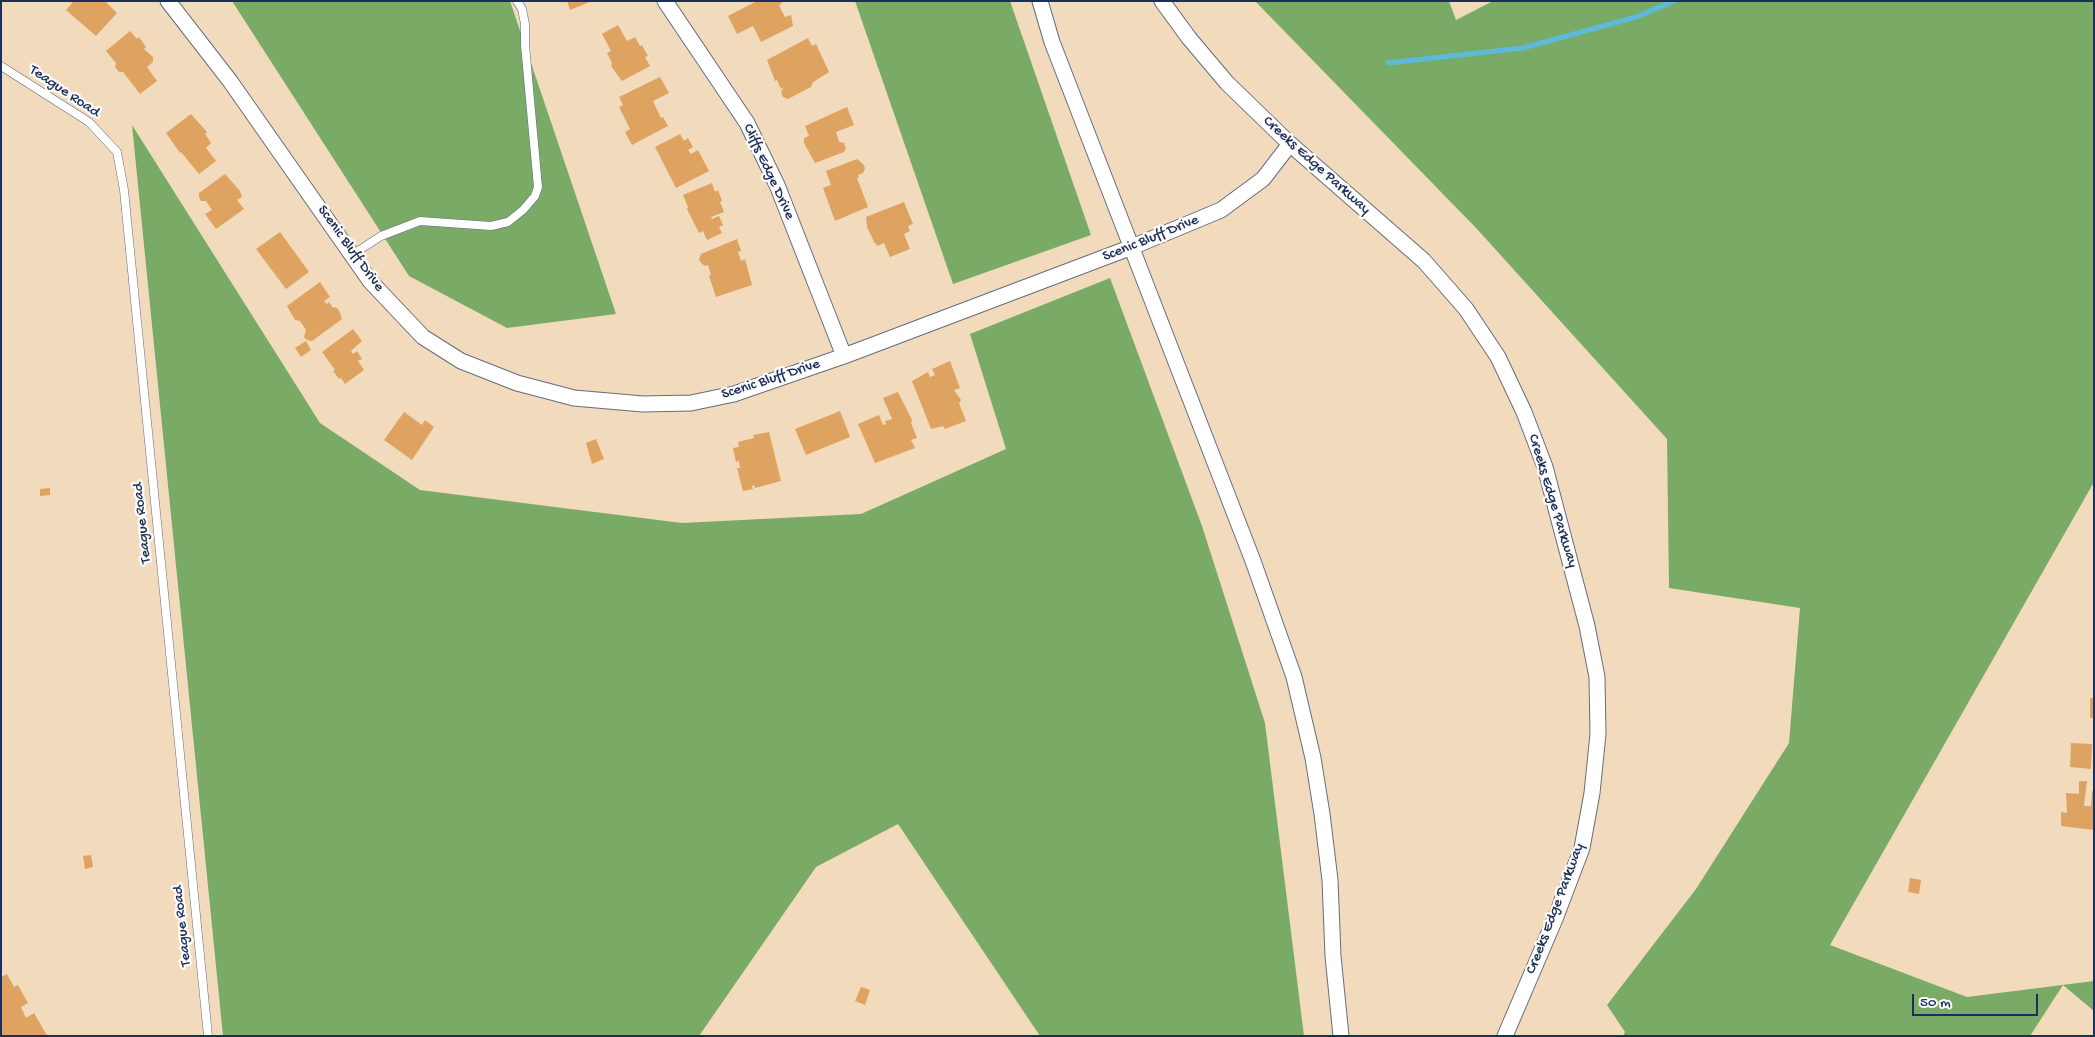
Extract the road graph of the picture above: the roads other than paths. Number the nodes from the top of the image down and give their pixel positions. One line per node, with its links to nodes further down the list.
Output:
1 (168, 1): 9 (street, Scenic Bluff Drive)
2 (517, 1): 9 (lane)
3 (665, 1): 10 (street, Cliffs Edge Drive)
4 (1040, 1): 8 (street)
5 (1162, 1): 7 (street, Creeks Edge Parkway)
6 (1, 66): 11 (lane, Teague Road)
7 (1290, 144): 8 (street, Scenic Bluff Drive); 13 (street, Creeks Edge Parkway)
8 (1132, 247): 10 (street, Scenic Bluff Drive); 12 (street)
9 (352, 255): 10 (street, Scenic Bluff Drive)
10 (844, 356)
11 (208, 1036)
12 (1341, 1036)
13 (1505, 1036)

